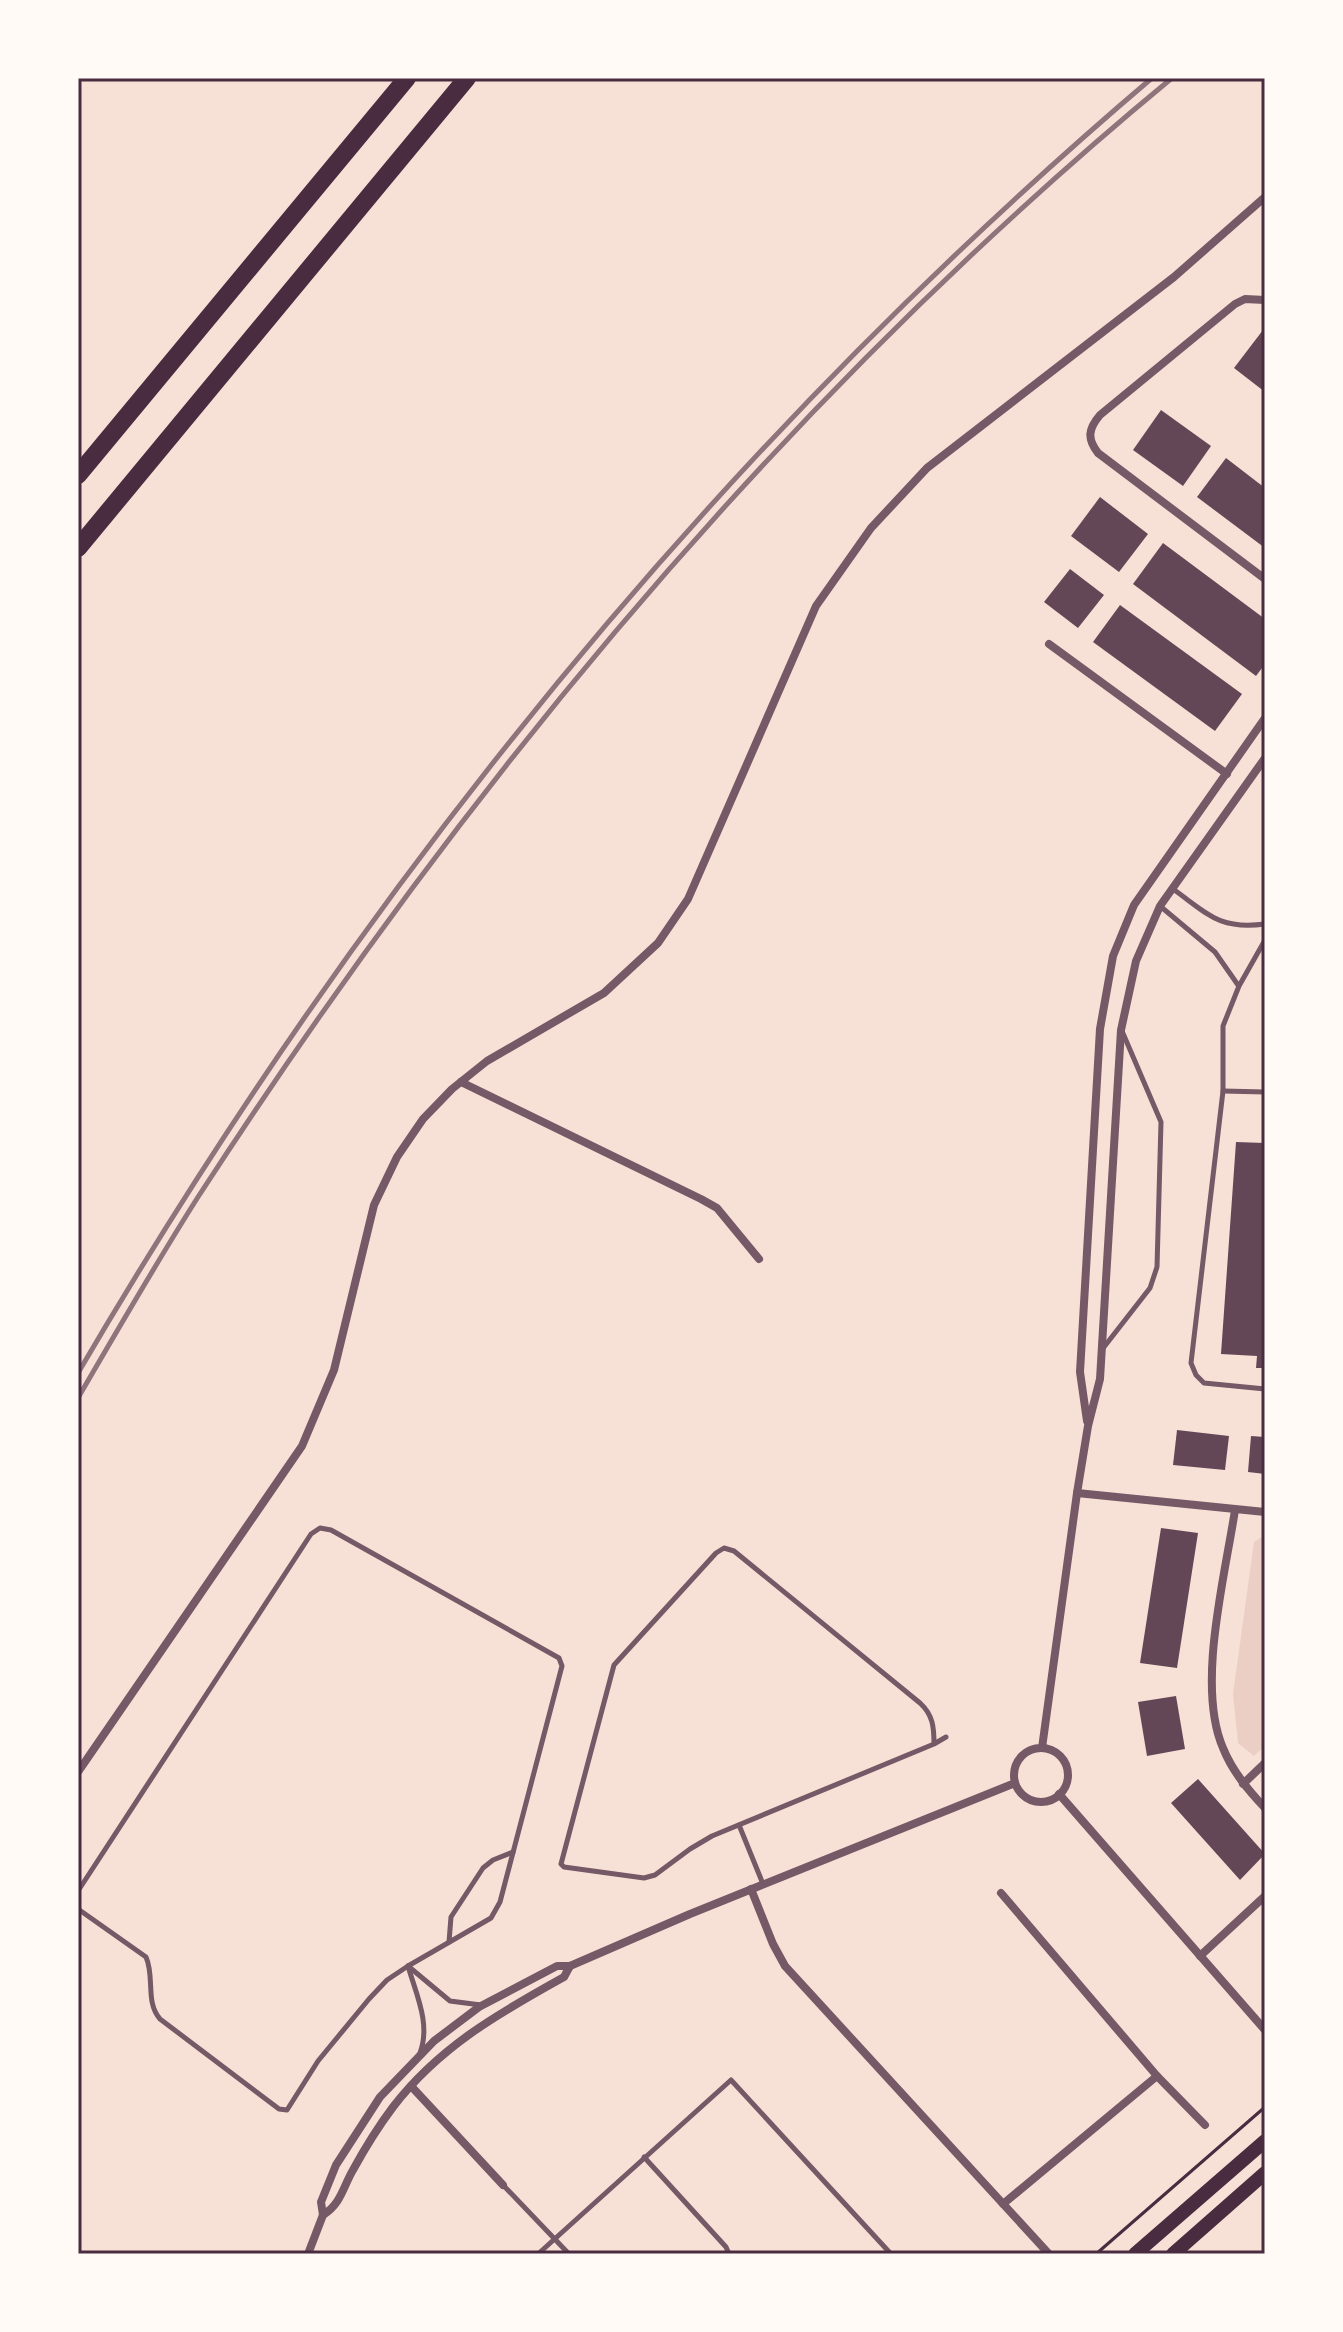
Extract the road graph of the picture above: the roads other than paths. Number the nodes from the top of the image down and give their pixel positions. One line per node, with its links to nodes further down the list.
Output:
1 (407, 78): 5 (highway)
2 (467, 78): 6 (highway)
3 (1265, 197): 20 (street)
4 (1265, 300): 7 (street)
5 (78, 475)
6 (78, 548)
7 (1265, 579)
8 (1049, 644): 13 (street)
9 (1265, 718): 13 (street)
10 (1265, 758): 12 (street)
11 (1265, 770): 12 (lane)
12 (1255, 772): 14 (street)
13 (1227, 774): 26 (street)
14 (1172, 889): 15 (street); 16 (lane)
15 (1160, 906): 18 (lane); 19 (street)
16 (1265, 924)
17 (1265, 940): 18 (lane)
18 (1239, 986): 21 (lane)
19 (1121, 1030): 24 (street); 24 (lane)
20 (461, 1082): 23 (street); 34 (street)
21 (1223, 1091): 22 (lane); 25 (lane)
22 (1265, 1092)
23 (759, 1259)
24 (1102, 1350): 26 (street)
25 (1265, 1389)
26 (1088, 1426): 27 (street)
27 (1077, 1493): 28 (street); 32 (street)
28 (1235, 1510): 29 (street); 36 (street)
29 (1265, 1512)
30 (946, 1737): 31 (lane)
31 (934, 1744): 39 (lane); 39 (lane)
32 (1042, 1748): 35 (street); 37 (street)
33 (1265, 1763): 36 (street)
34 (78, 1772)
35 (1015, 1783): 37 (street); 41 (street)
36 (1243, 1784): 38 (street)
37 (1059, 1794): 48 (street)
38 (1265, 1808)
39 (739, 1825): 41 (lane)
40 (513, 1852): 43 (lane); 47 (lane); 47 (lane)
41 (763, 1884): 42 (street)
42 (751, 1889): 50 (street); 61 (street)
43 (78, 1891)
44 (1001, 1893): 54 (street)
45 (1265, 1896): 48 (street)
46 (78, 1909): 49 (lane)
47 (449, 1942): 49 (lane)
48 (1200, 1956): 52 (street)
49 (408, 1966): 51 (lane); 53 (lane)
50 (570, 1966): 51 (street); 55 (street)
51 (482, 2005): 53 (street)
52 (1265, 2030)
53 (420, 2055): 62 (street)
54 (1157, 2076): 56 (street); 61 (street)
55 (411, 2086): 60 (street); 62 (street)
56 (1205, 2125)
57 (1265, 2141): 70 (main road)
58 (644, 2157): 63 (lane); 67 (lane); 68 (lane)
59 (1265, 2173): 71 (main road)
60 (503, 2185): 63 (lane)
61 (1003, 2204): 69 (street)
62 (323, 2215): 64 (street)
63 (554, 2238): 65 (lane); 66 (lane)
64 (308, 2254)
65 (538, 2254)
66 (569, 2254)
67 (729, 2254)
68 (891, 2254)
69 (1049, 2254)
70 (1135, 2254)
71 (1173, 2254)

